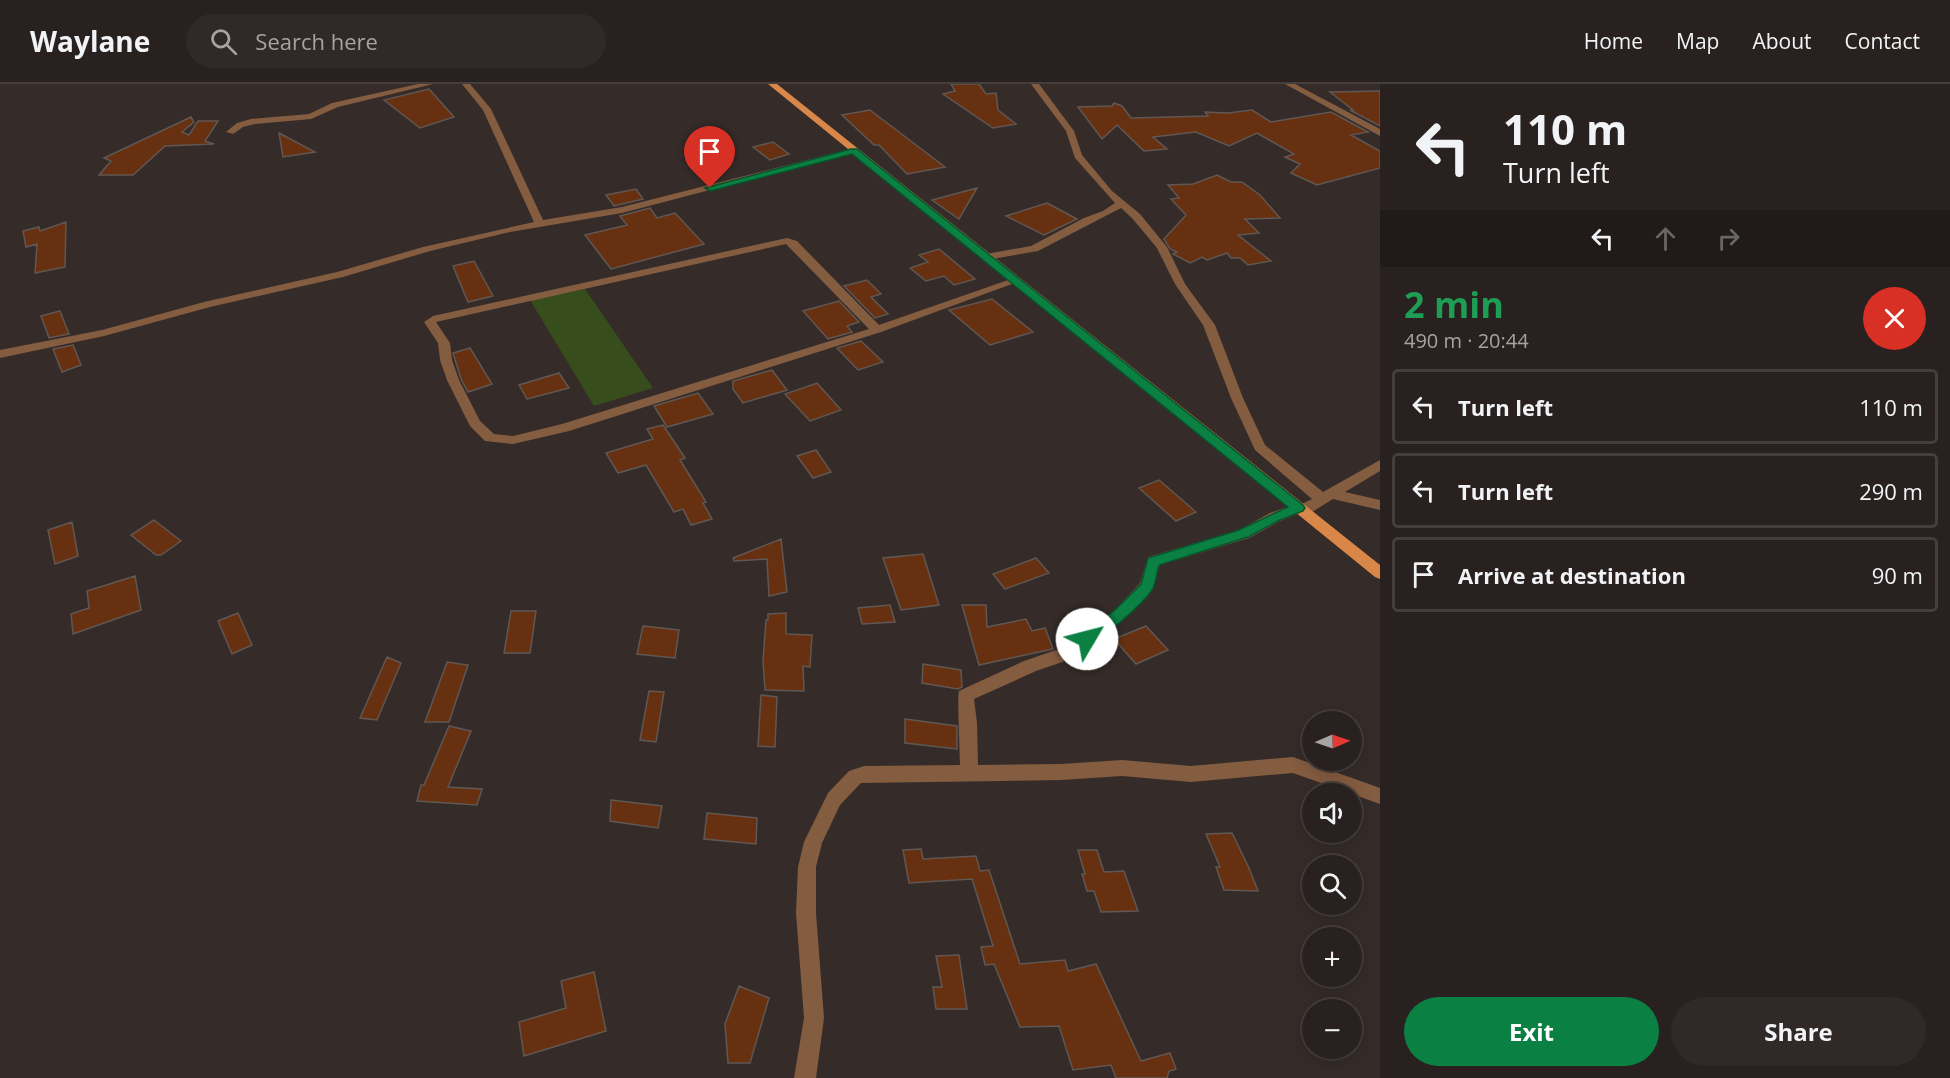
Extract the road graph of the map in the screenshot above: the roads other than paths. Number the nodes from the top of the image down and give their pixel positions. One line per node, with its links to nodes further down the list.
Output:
1 (367, 84): 7 (street)
2 (429, 84): 7 (street)
3 (466, 84): 12 (street)
4 (772, 84): 10 (main road)
5 (1034, 84): 11 (street)
6 (1289, 84): 9 (street)
7 (378, 95): 8 (street)
8 (230, 132)
9 (1380, 134)
10 (854, 151): 12 (street); 13 (main road)
11 (1120, 203): 13 (street); 18 (street)
12 (540, 225): 16 (street)
13 (986, 257): 14 (main road)
14 (1016, 280): 15 (street); 20 (main road)
15 (877, 330): 15 (street)
16 (0, 354)
17 (1380, 465): 18 (street)
18 (1327, 496): 19 (street); 20 (street)
19 (1380, 505)
20 (1300, 509): 21 (main road); 22 (street)
21 (1380, 573)
22 (969, 773): 23 (street); 24 (street)
23 (1380, 796)
24 (805, 1078)

